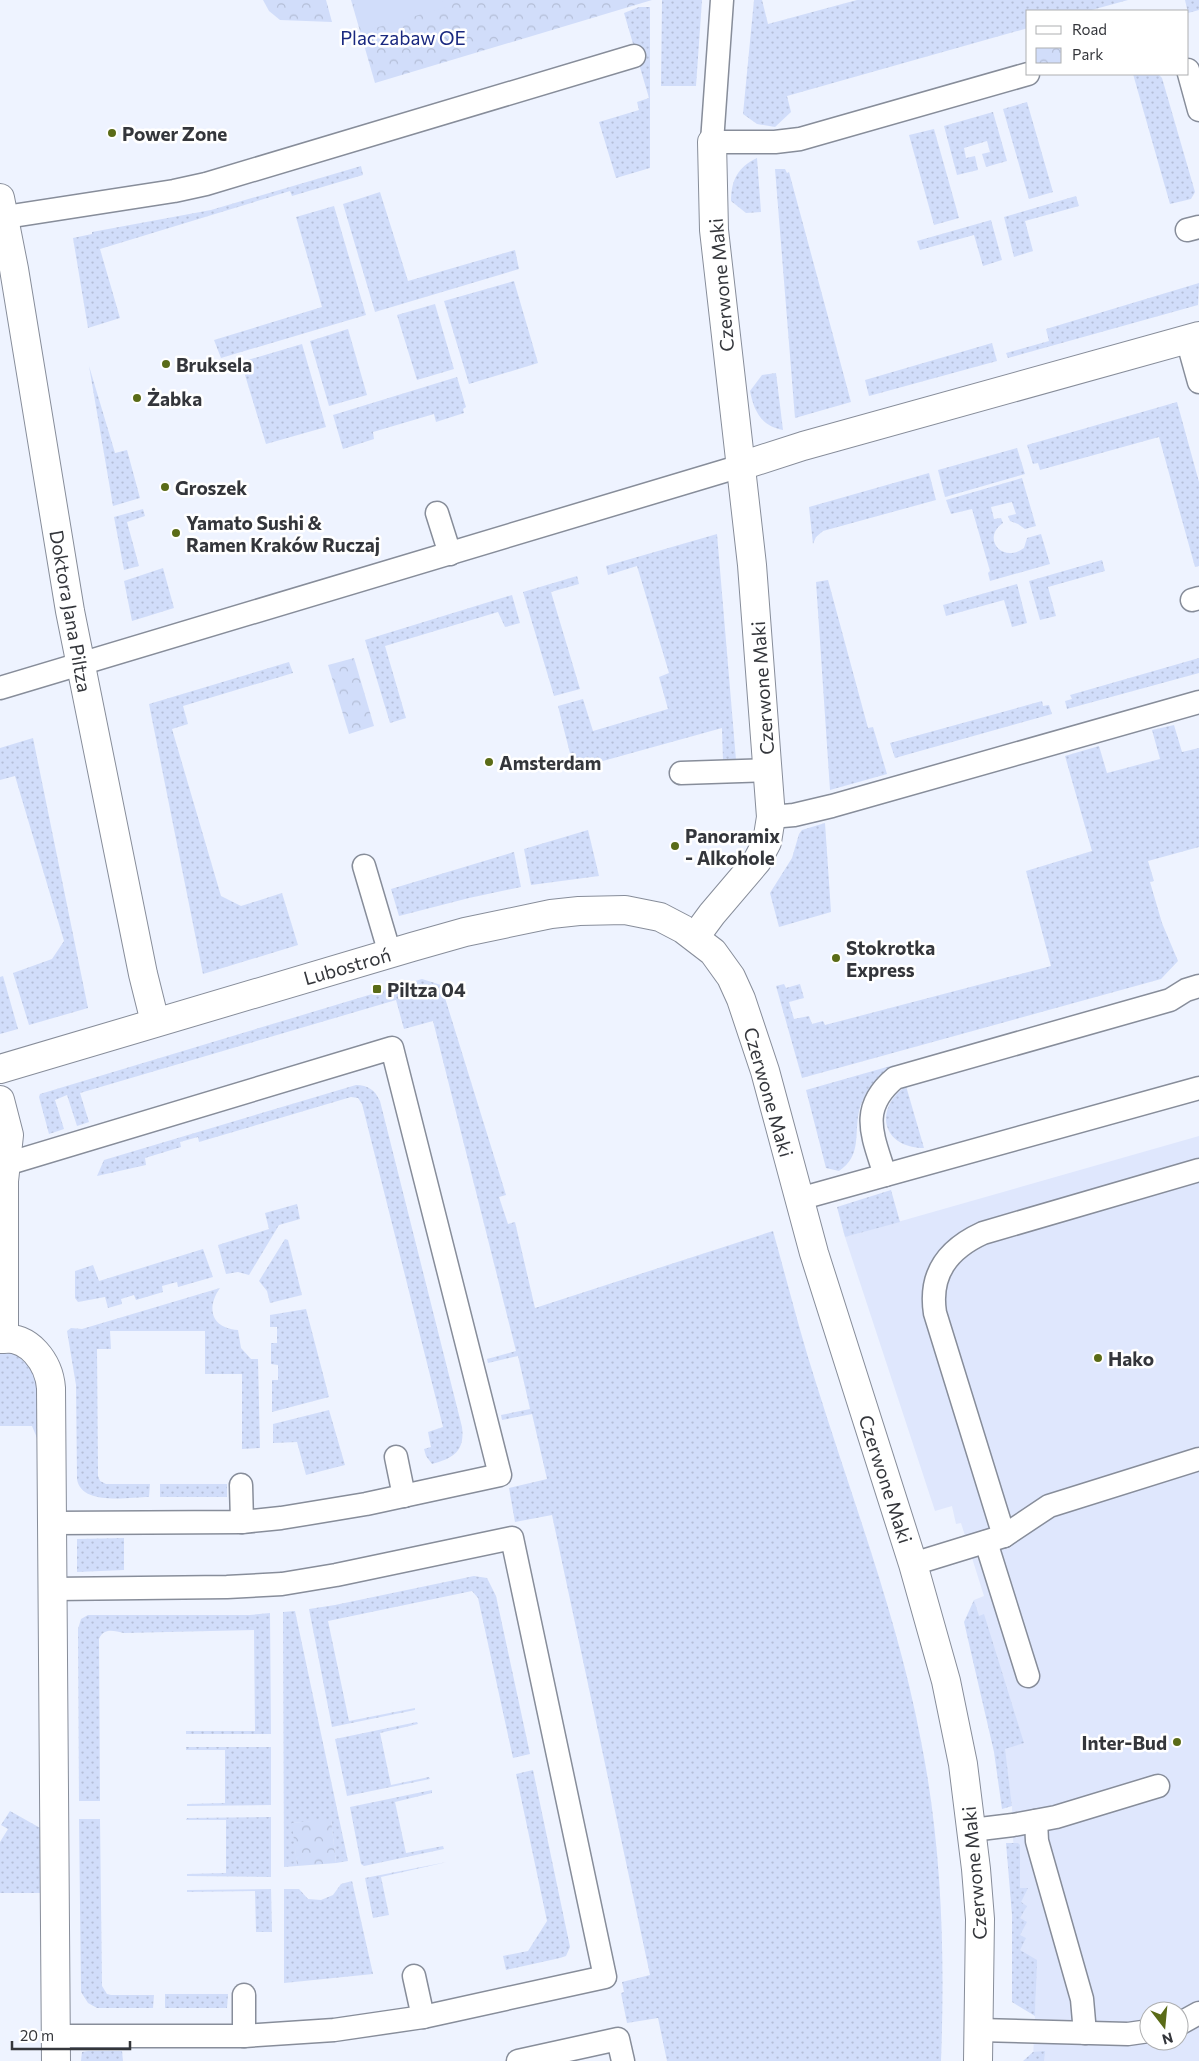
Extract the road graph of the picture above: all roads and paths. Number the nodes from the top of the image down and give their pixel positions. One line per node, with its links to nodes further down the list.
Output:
1 (722, 0): 6 (lane)
2 (634, 56): 7 (lane)
3 (1189, 74): 5 (lane)
4 (1026, 75): 6 (lane)
5 (1199, 110)
6 (712, 142): 10 (street, Czerwone Maki)
7 (1, 211): 13 (street, Doktora Jana Piltza)
8 (1193, 338): 9 (lane); 10 (street)
9 (1199, 382)
10 (741, 466): 12 (lane); 16 (street, Czerwone Maki)
11 (437, 513): 12 (lane)
12 (450, 554): 13 (lane)
13 (80, 664): 14 (lane); 23 (street, Doktora Jana Piltza)
14 (0, 688)
15 (1199, 702): 18 (lane)
16 (768, 770): 17 (lane); 18 (street, Czerwone Maki)
17 (682, 773)
18 (771, 817): 20 (street, Czerwone Maki)
19 (364, 866): 21 (lane)
20 (695, 937): 21 (street, Lubostroń); 30 (street, Czerwone Maki)
21 (390, 954): 23 (street, Lubostroń)
22 (1199, 986): 29 (lane)
23 (156, 1022): 24 (street, Lubostroń)
24 (0, 1069)
25 (1199, 1088): 29 (lane)
26 (0, 1100): 27 (street)
27 (3, 1165): 31 (street); 35 (lane)
28 (1199, 1170): 38 (lane)
29 (885, 1175): 30 (lane)
30 (799, 1199): 39 (street, Czerwone Maki)
31 (2, 1339): 37 (street)
32 (396, 1457): 35 (lane)
33 (1199, 1459): 38 (lane)
34 (241, 1485): 36 (lane)
35 (404, 1496): 36 (lane)
36 (242, 1522): 37 (lane)
37 (52, 1523): 40 (street)
38 (995, 1539): 39 (lane); 41 (lane)
39 (913, 1564): 44 (street, Czerwone Maki)
40 (53, 1589): 47 (lane); 52 (street)
41 (1028, 1676)
42 (1158, 1786): 43 (lane)
43 (1036, 1821): 44 (lane); 50 (lane)
44 (972, 1830): 48 (street, Czerwone Maki)
45 (414, 1976): 47 (lane)
46 (244, 1995): 51 (lane)
47 (423, 2017): 51 (lane)
48 (979, 2030): 50 (lane); 55 (street, Czerwone Maki)
49 (1139, 2032): 50 (lane)
50 (1085, 2033)
51 (244, 2036): 52 (lane)
52 (56, 2049)
53 (518, 2061): 54 (lane)
54 (623, 2061)
55 (978, 2061)

